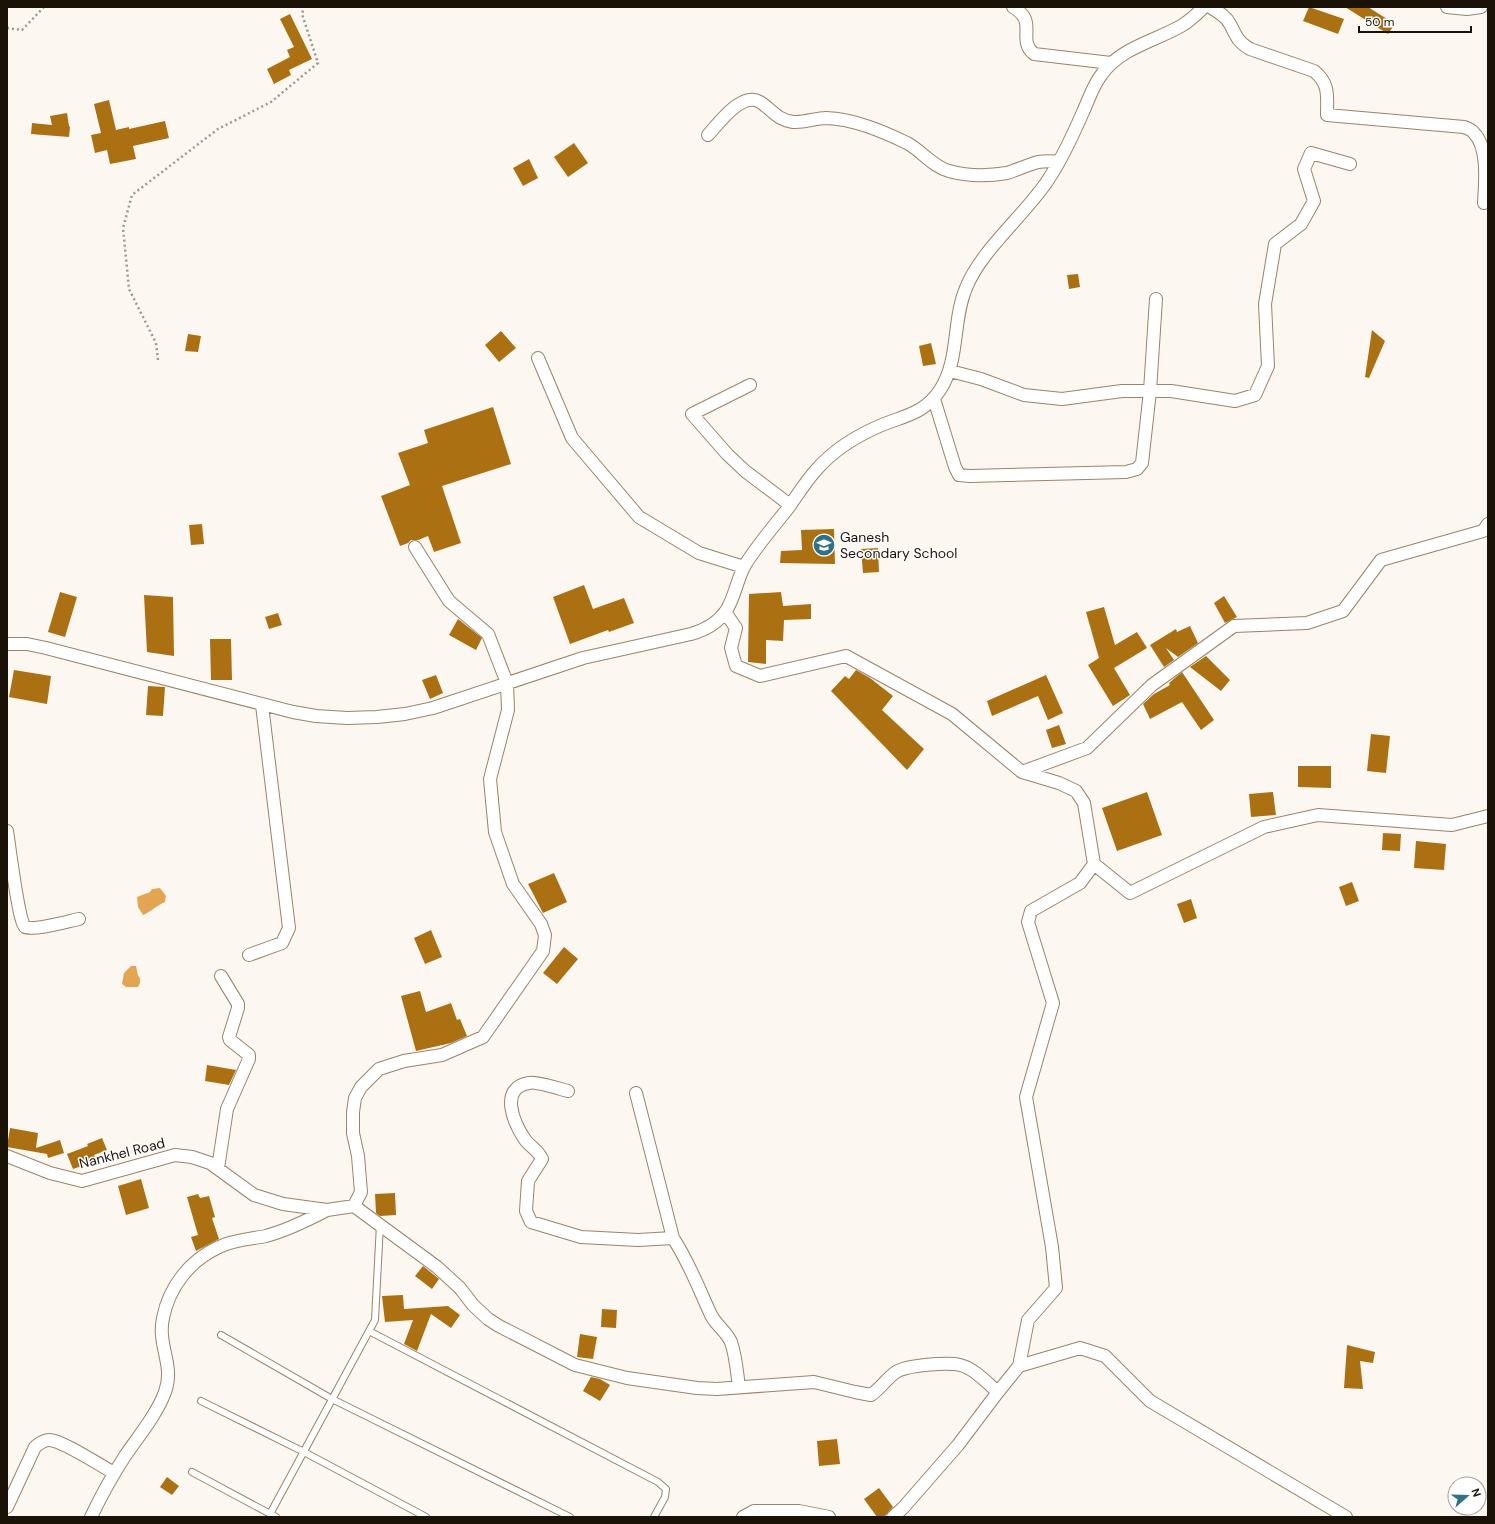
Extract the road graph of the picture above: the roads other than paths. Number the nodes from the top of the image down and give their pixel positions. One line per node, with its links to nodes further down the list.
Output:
1 (1013, 7): 6 (street)
2 (1204, 7): 6 (street)
3 (1210, 7): 10 (street)
4 (1449, 7): 5 (street)
5 (1481, 7)
6 (1111, 63): 8 (street)
7 (708, 135): 8 (street)
8 (1059, 162): 13 (street)
9 (1350, 164): 15 (street)
10 (1484, 203)
11 (1156, 298): 15 (street)
12 (538, 358): 20 (street)
13 (950, 370): 15 (street); 16 (street)
14 (750, 385): 17 (street)
15 (1150, 391): 16 (street)
16 (934, 399): 17 (street)
17 (790, 505): 20 (street)
18 (1488, 524): 25 (street)
19 (415, 547): 23 (street)
20 (744, 567): 21 (street)
21 (725, 612): 23 (street); 25 (street)
22 (7, 644): 24 (street)
23 (507, 683): 24 (street); 36 (street)
24 (262, 705): 30 (street)
25 (1022, 772): 28 (street)
26 (1488, 816): 28 (street)
27 (7, 831): 29 (street)
28 (1094, 864): 42 (street)
29 (79, 919)
30 (249, 955)
31 (221, 976): 35 (street)
32 (568, 1091): 39 (street)
33 (636, 1093): 39 (street)
34 (7, 1156): 35 (street, Nankhel Road)
35 (218, 1168): 37 (street, Nankhel Road)
36 (354, 1206): 37 (street, Nankhel Road); 38 (street)
37 (327, 1210): 49 (street)
38 (380, 1224): 40 (lane); 43 (street)
39 (673, 1238): 43 (street)
40 (369, 1331): 45 (lane); 55 (lane)
41 (221, 1334): 45 (lane)
42 (1019, 1366): 44 (street); 59 (street)
43 (739, 1388): 44 (street)
44 (998, 1392): 58 (street)
45 (332, 1399): 47 (lane); 54 (lane)
46 (201, 1401): 47 (lane)
47 (304, 1452): 51 (lane); 53 (lane)
48 (192, 1472): 51 (lane)
49 (114, 1473): 50 (street); 52 (street)
50 (7, 1507)
51 (273, 1515)
52 (91, 1517)
53 (426, 1517)
54 (570, 1517)
55 (654, 1517)
56 (743, 1517): 57 (street)
57 (829, 1517)
58 (894, 1517)
59 (1346, 1517)

